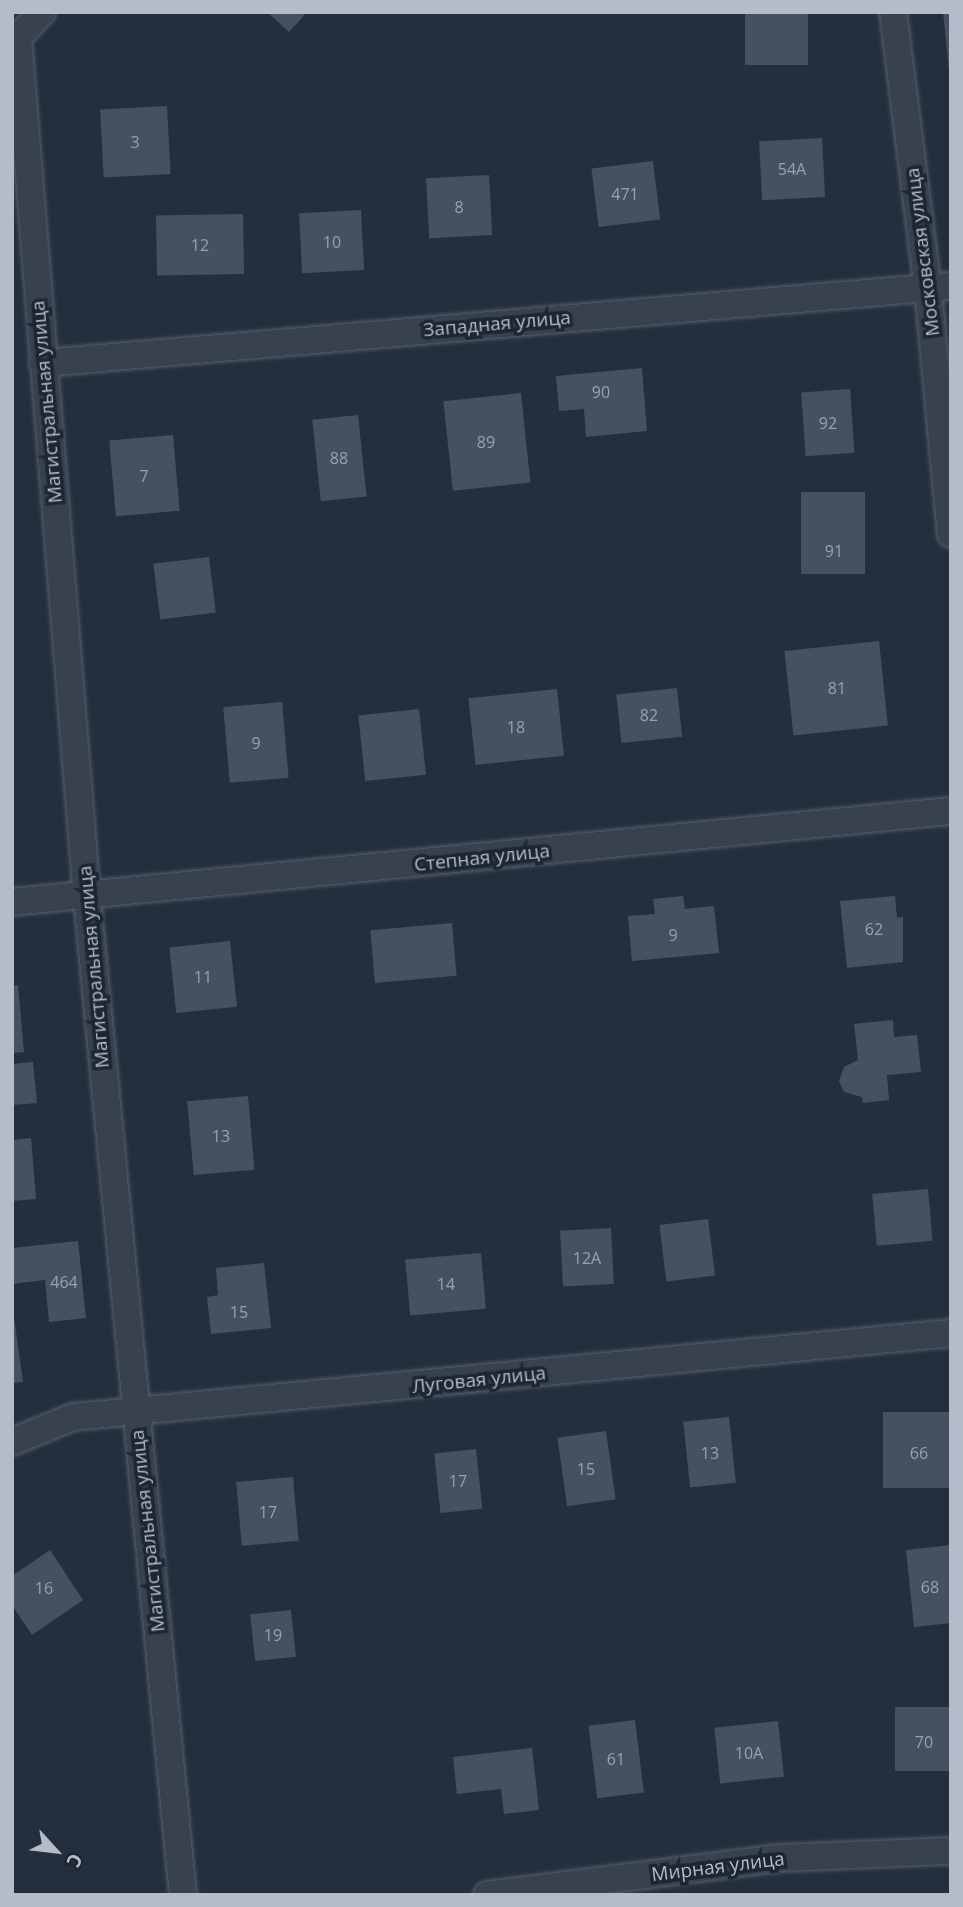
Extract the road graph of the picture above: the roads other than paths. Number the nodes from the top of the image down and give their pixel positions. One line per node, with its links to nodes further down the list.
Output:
1 (43, 12): 3 (street)
2 (893, 12): 4 (street, Московская улица)
3 (15, 41): 5 (street, Магистральная улица)
4 (940, 287): 5 (street, Западная улица); 6 (street, Московская улица)
5 (43, 363): 8 (street, Магистральная улица)
6 (951, 534)
7 (951, 811): 8 (street, Степная улица)
8 (87, 897): 9 (street, Степная улица); 11 (street, Магистральная улица)
9 (12, 902)
10 (951, 1333): 11 (street, Луговая улица)
11 (137, 1413): 12 (street, Луговая улица); 14 (street, Магистральная улица)
12 (12, 1442)
13 (951, 1851): 15 (street, Мирная улица)
14 (184, 1895)
15 (487, 1895)

